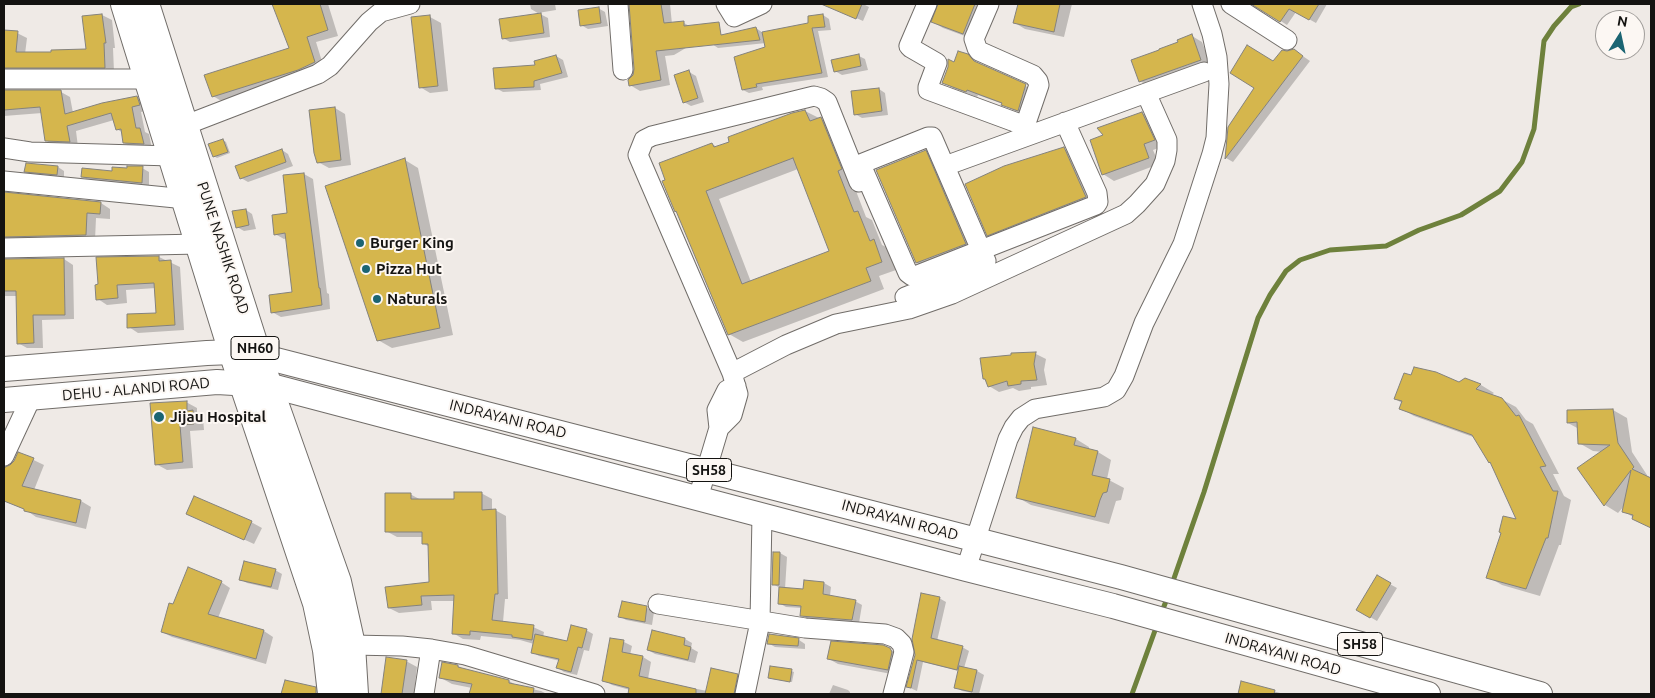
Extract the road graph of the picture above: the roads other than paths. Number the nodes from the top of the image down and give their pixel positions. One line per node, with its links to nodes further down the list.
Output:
1 (125, 4): 15 (highway, PUNE NASHIK ROAD / NH60)
2 (145, 4): 18 (highway, PUNE NASHIK ROAD / NH60)
3 (410, 4): 18 (street)
4 (618, 4): 12 (street)
5 (726, 4): 6 (street)
6 (762, 4)
7 (927, 4): 8 (street)
8 (988, 4)
9 (1202, 4): 38 (street)
10 (1231, 4): 11 (street)
11 (1287, 40)
12 (623, 70)
13 (1204, 72): 16 (street)
14 (4, 79): 15 (street)
15 (148, 79): 20 (highway, PUNE NASHIK ROAD / NH60)
16 (1146, 92): 17 (street); 27 (street)
17 (1066, 122): 21 (street); 26 (street)
18 (183, 126): 28 (highway, PUNE NASHIK ROAD / NH60)
19 (4, 148): 20 (street)
20 (172, 156): 23 (highway, PUNE NASHIK ROAD / NH60)
21 (945, 166): 26 (street); 26 (street)
22 (4, 181): 23 (street)
23 (186, 199): 24 (highway, PUNE NASHIK ROAD / NH60)
24 (200, 244): 25 (street); 28 (highway, PUNE NASHIK ROAD / NH60)
25 (4, 248)
26 (981, 250): 27 (street)
27 (907, 303): 30 (street); 30 (street)
28 (245, 353): 29 (main road, DEHU - ALANDI ROAD); 31 (highway, PUNE NASHIK ROAD / NH60); 35 (main road, INDRAYANI ROAD / SH58)
29 (4, 369)
30 (734, 379): 35 (street)
31 (256, 384): 32 (main road, DEHU - ALANDI ROAD); 36 (main road, INDRAYANI ROAD / SH58); 42 (highway, PUNE NASHIK ROAD / NH60); 44 (highway, PUNE NASHIK ROAD / NH60)
32 (31, 398): 33 (main road, DEHU - ALANDI ROAD); 34 (street)
33 (4, 400)
34 (4, 456)
35 (706, 470): 36 (street); 38 (main road, INDRAYANI ROAD / SH58)
36 (698, 498): 37 (main road, INDRAYANI ROAD / SH58)
37 (762, 515): 39 (main road, INDRAYANI ROAD / SH58); 41 (street)
38 (976, 540): 39 (street); 51 (main road, INDRAYANI ROAD / SH58)
39 (966, 569): 50 (main road, INDRAYANI ROAD / SH58)
40 (658, 604): 41 (street)
41 (760, 622): 48 (street); 49 (street)
42 (351, 645): 43 (street); 45 (highway, PUNE NASHIK ROAD / NH60)
43 (431, 649): 46 (street); 47 (street)
44 (332, 694)
45 (354, 694)
46 (424, 694)
47 (595, 694)
48 (745, 694)
49 (892, 694)
50 (1428, 694)
51 (1540, 694)

